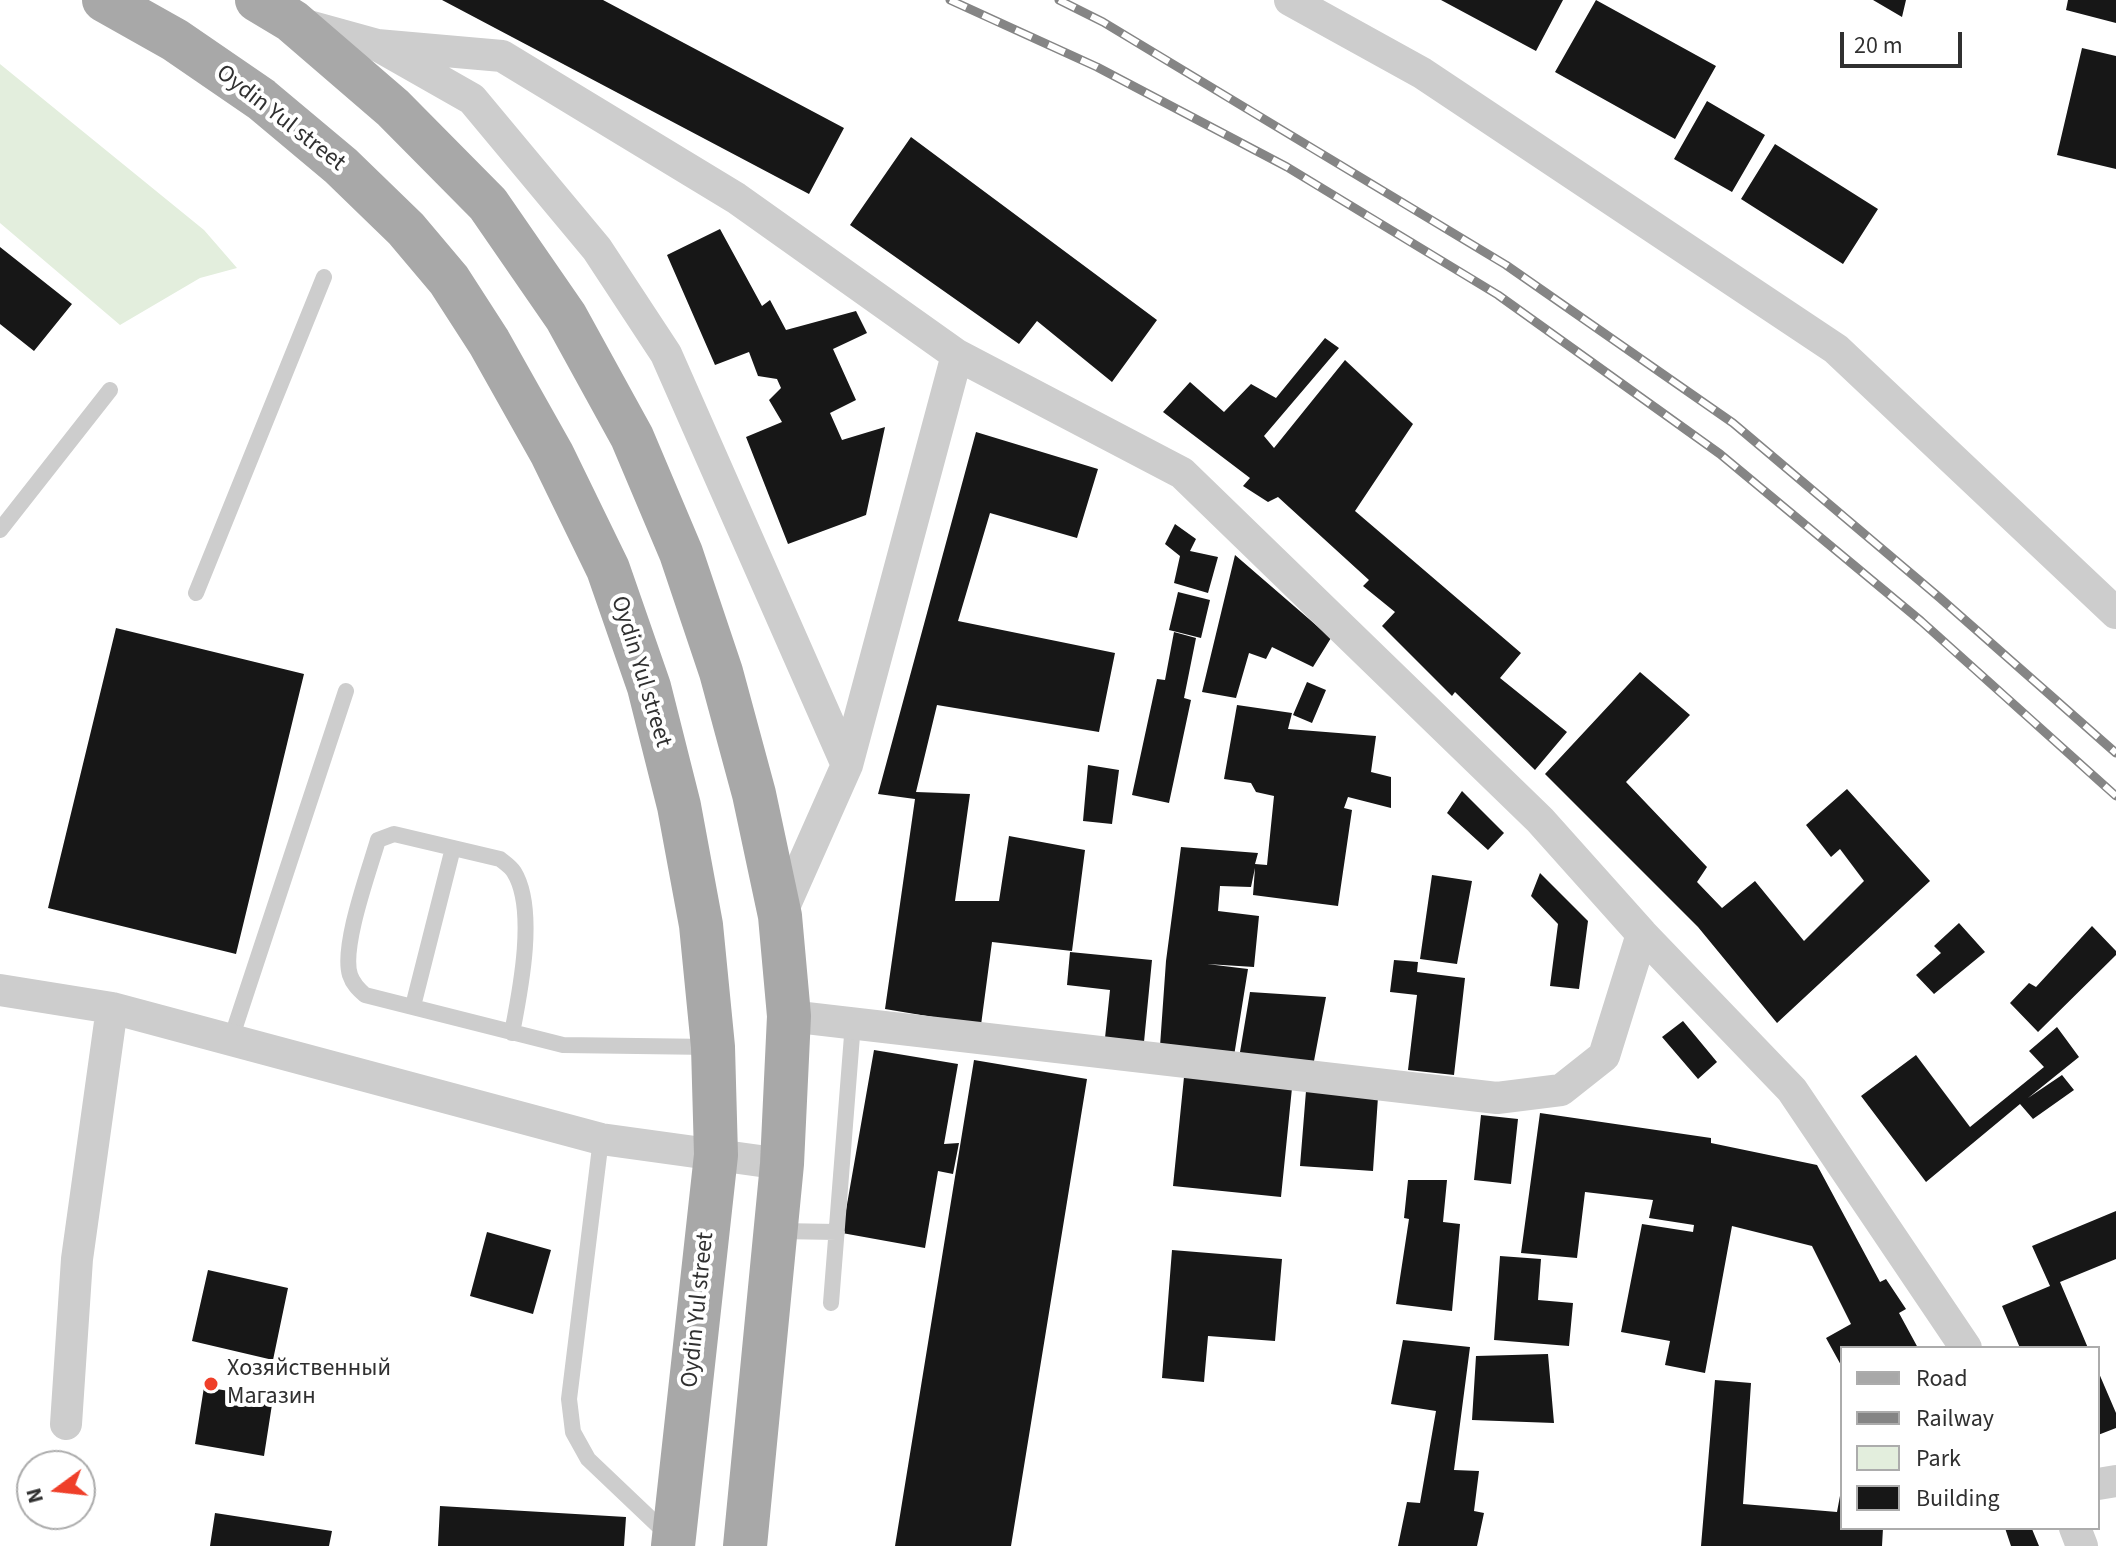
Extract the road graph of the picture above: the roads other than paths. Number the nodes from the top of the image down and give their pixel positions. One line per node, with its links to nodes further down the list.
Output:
1 (104, 0): 23 (main road, Oydin Yul street)
2 (1290, 0): 10 (street)
3 (274, 11): 4 (street); 14 (main road)
4 (377, 45): 6 (street); 12 (street)
5 (324, 277): 9 (lane)
6 (957, 355): 12 (street); 15 (street)
7 (110, 390): 8 (lane)
8 (0, 530)
9 (196, 593)
10 (2116, 613)
11 (346, 691): 22 (lane)
12 (847, 765): 14 (street)
13 (453, 848): 17 (lane); 17 (lane); 21 (lane)
14 (780, 916): 19 (main road)
15 (1642, 934): 20 (street); 30 (street)
16 (0, 990): 18 (street)
17 (413, 1006): 21 (lane)
18 (112, 1008): 22 (street); 31 (street)
19 (789, 1016): 20 (street); 26 (main road)
20 (853, 1023): 28 (lane)
21 (512, 1033): 23 (lane)
22 (231, 1039): 24 (street)
23 (713, 1047): 25 (main road, Oydin Yul street)
24 (601, 1139): 25 (street); 32 (lane)
25 (716, 1155): 26 (street); 32 (main road, Oydin Yul street)
26 (782, 1164): 27 (main road)
27 (775, 1231): 28 (lane); 33 (main road)
28 (837, 1232): 29 (lane)
29 (831, 1303)
30 (1965, 1346)
31 (66, 1424)
32 (673, 1543)
33 (745, 1546)

